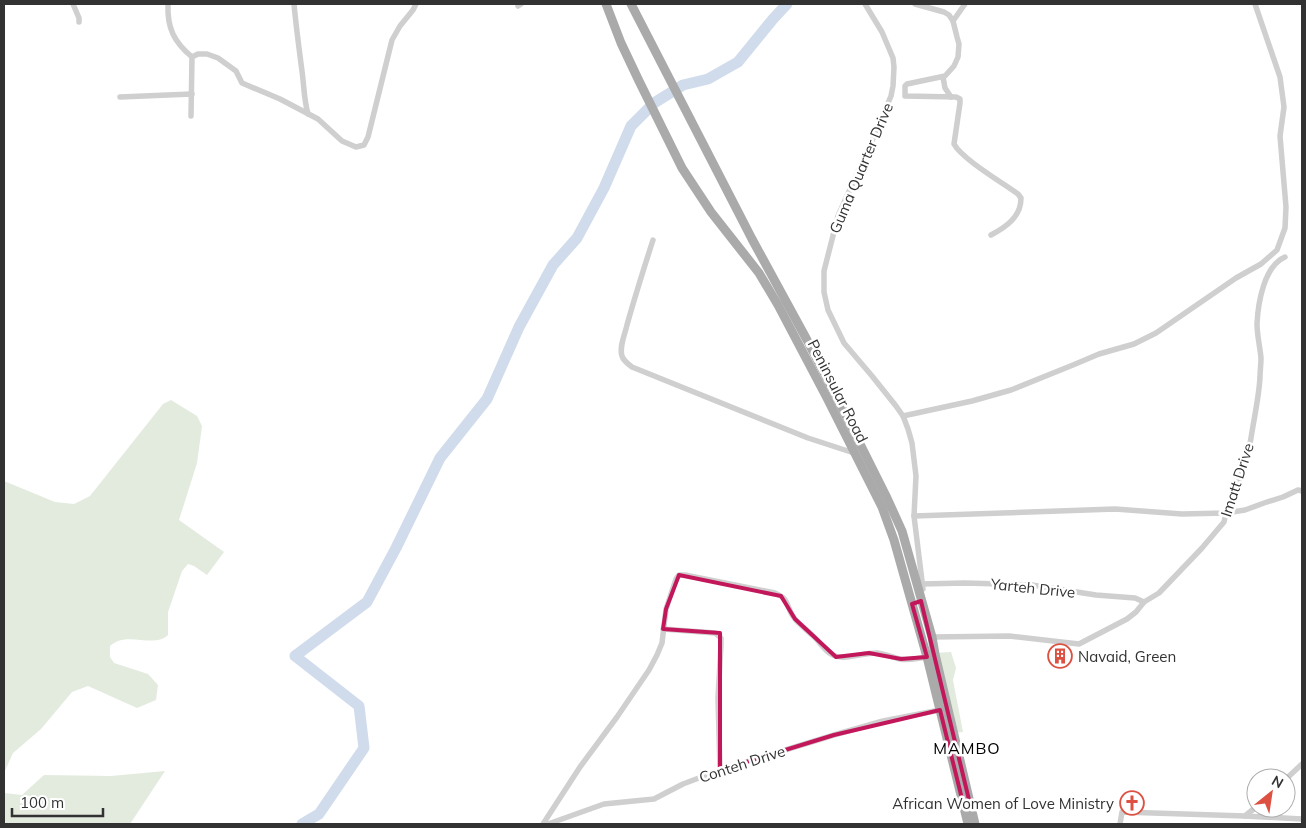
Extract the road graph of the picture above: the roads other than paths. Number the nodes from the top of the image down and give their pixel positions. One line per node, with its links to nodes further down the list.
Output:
1 (73, 4): 12 (street)
2 (168, 4): 13 (street)
3 (294, 4): 18 (street)
4 (416, 4): 18 (street)
5 (606, 4): 24 (main road, Peninsular Road)
6 (631, 4): 29 (main road, Peninsular Road)
7 (865, 4): 23 (street, Guma Quarter Drive)
8 (915, 4): 11 (street)
9 (965, 4): 11 (street)
10 (1255, 4): 23 (street)
11 (953, 20): 14 (street)
12 (79, 22)
13 (192, 57): 15 (street); 18 (street)
14 (943, 78): 17 (street); 17 (street)
15 (192, 94): 16 (street); 19 (street)
16 (120, 97)
17 (951, 97): 20 (street)
18 (308, 114)
19 (191, 116)
20 (991, 235)
21 (653, 240): 24 (street)
22 (1285, 257): 26 (street, Imatt Drive)
23 (902, 416): 27 (street, Guma Quarter Drive)
24 (854, 454): 31 (main road, Peninsular Road)
25 (1302, 490): 26 (street)
26 (1226, 513): 27 (street); 30 (street, Imatt Drive)
27 (914, 516): 28 (street, Guma Quarter Drive)
28 (921, 584): 29 (street, Guma Quarter Drive); 30 (street, Yarteh Drive)
29 (921, 601): 31 (street); 33 (main road, Peninsular Road)
30 (1144, 602): 33 (street, Imatt Drive)
31 (912, 604): 34 (main road, Peninsular Road)
32 (663, 630): 34 (street); 36 (street); 40 (street)
33 (932, 637): 37 (main road, Peninsular Road)
34 (926, 656): 35 (main road, Peninsular Road)
35 (940, 710): 36 (street, Conteh Drive); 37 (main road, Peninsular Road)
36 (720, 770): 41 (street, Conteh Drive)
37 (967, 806): 42 (main road, Peninsular Road); 43 (main road, Peninsular Road)
38 (1245, 816): 39 (street); 44 (street)
39 (1302, 819)
40 (543, 824)
41 (548, 824)
42 (968, 824)
43 (975, 824)
44 (1120, 824)

